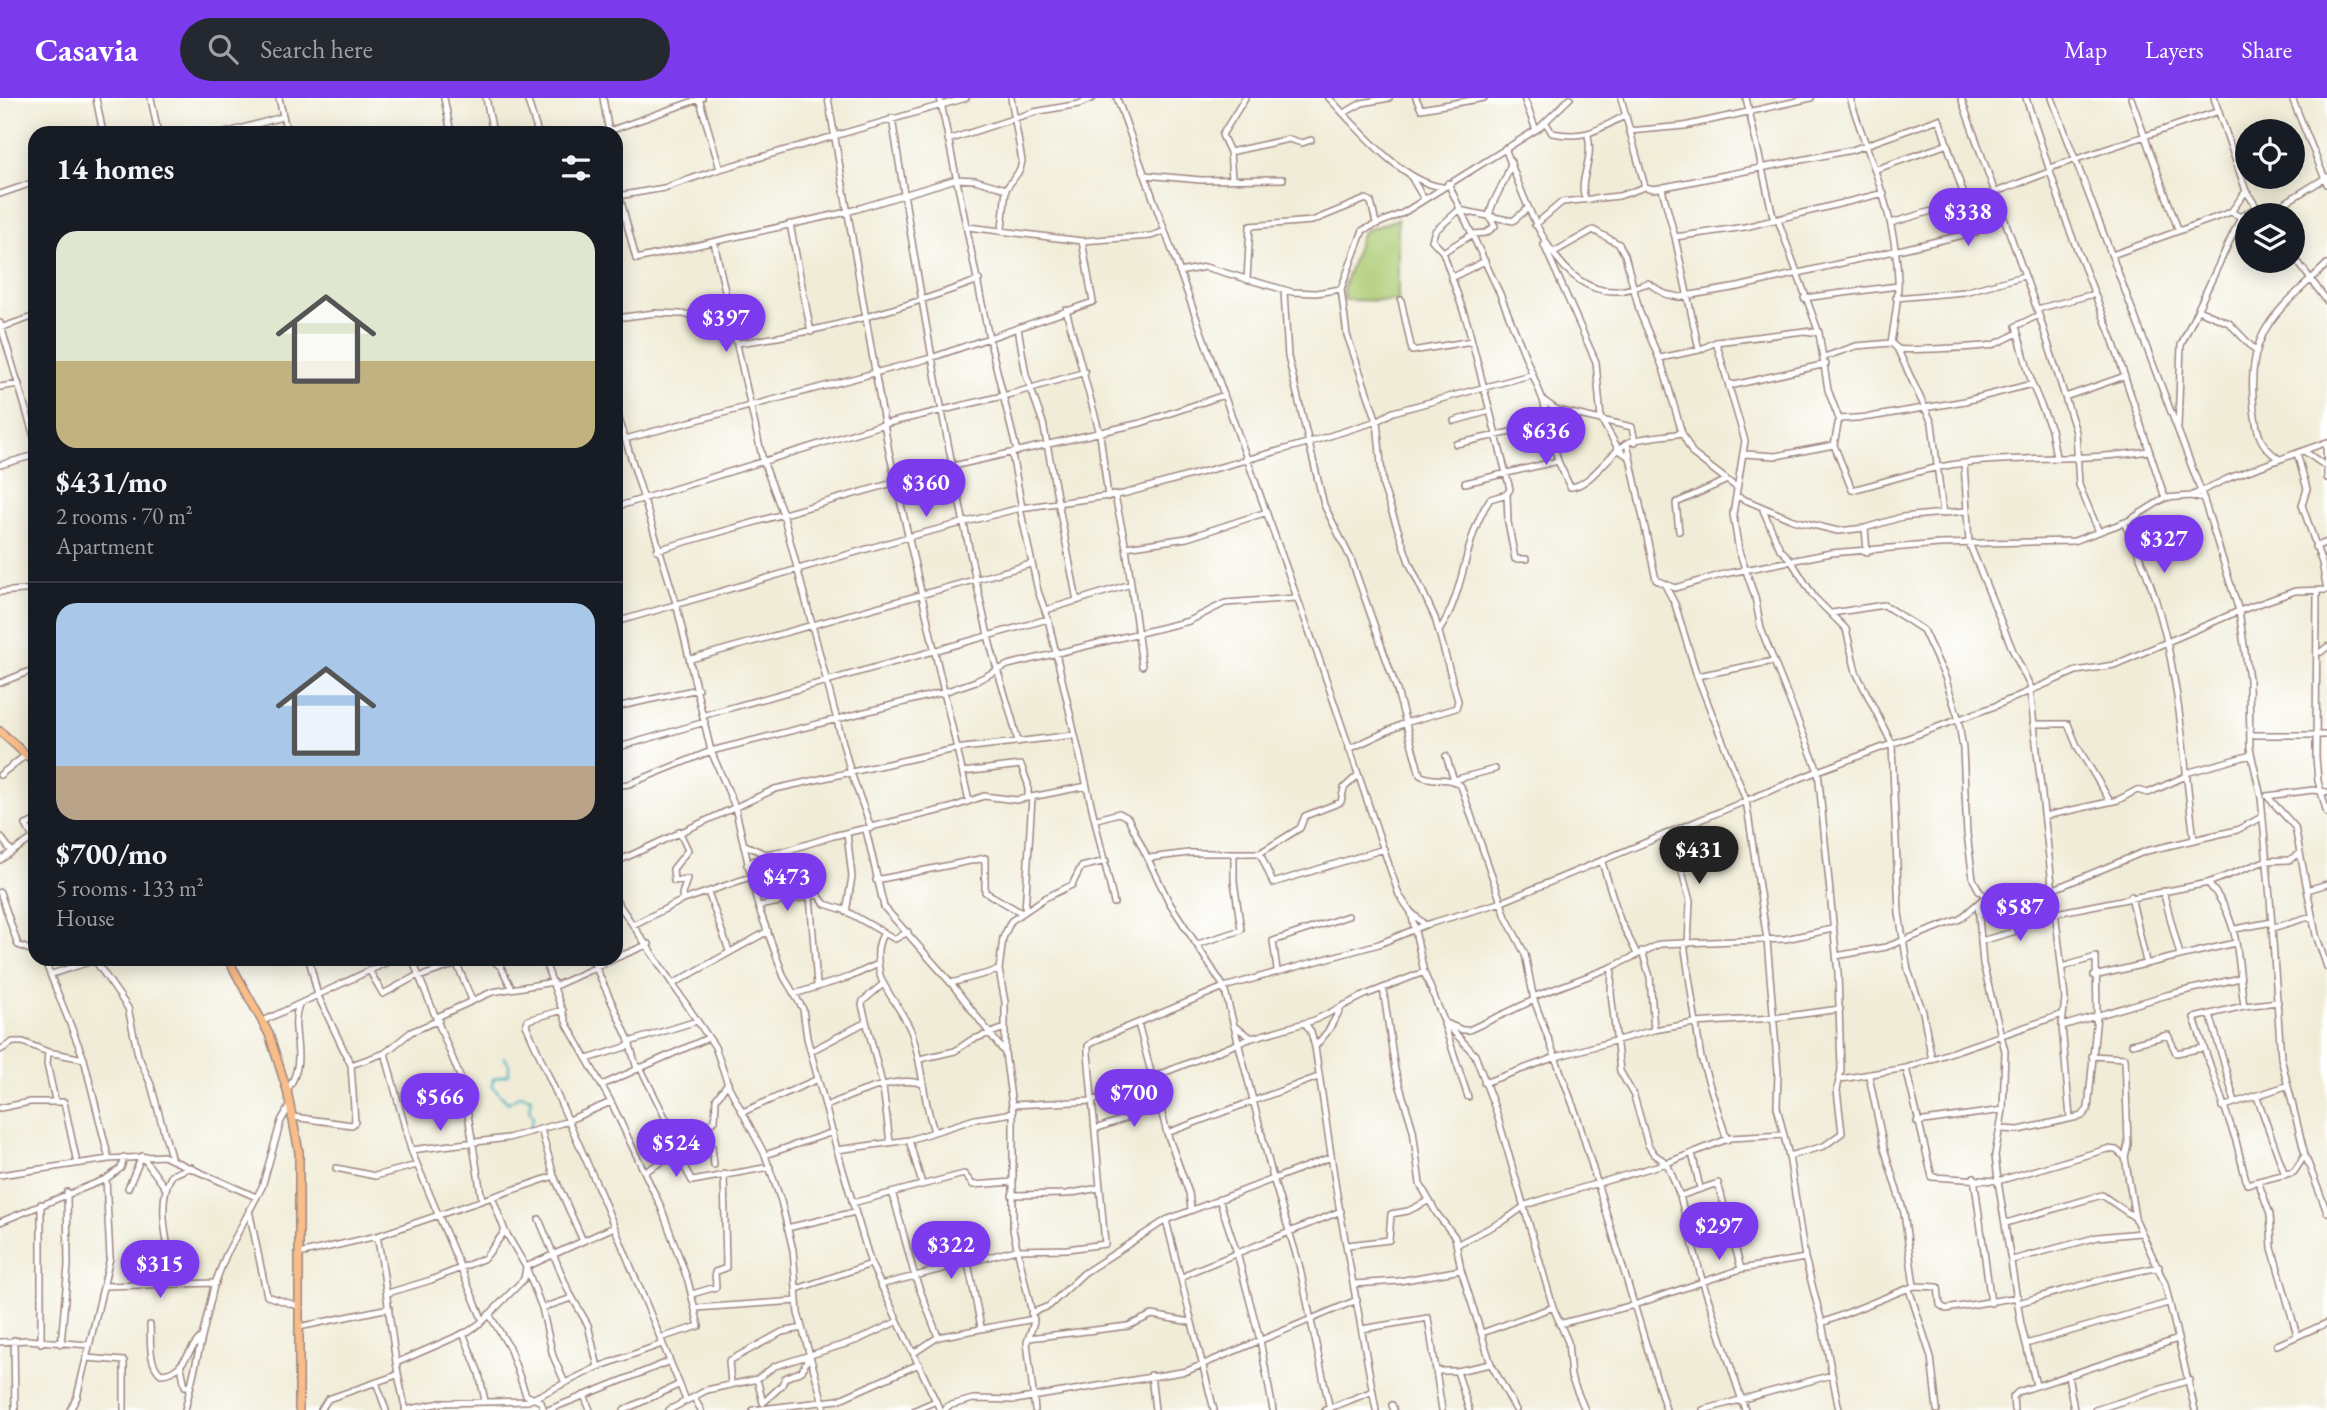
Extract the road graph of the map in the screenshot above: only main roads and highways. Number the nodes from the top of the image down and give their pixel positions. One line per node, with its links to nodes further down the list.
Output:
1 (0, 731): 2 (main road)
2 (28, 757)
3 (232, 966): 4 (main road)
4 (299, 1410)

